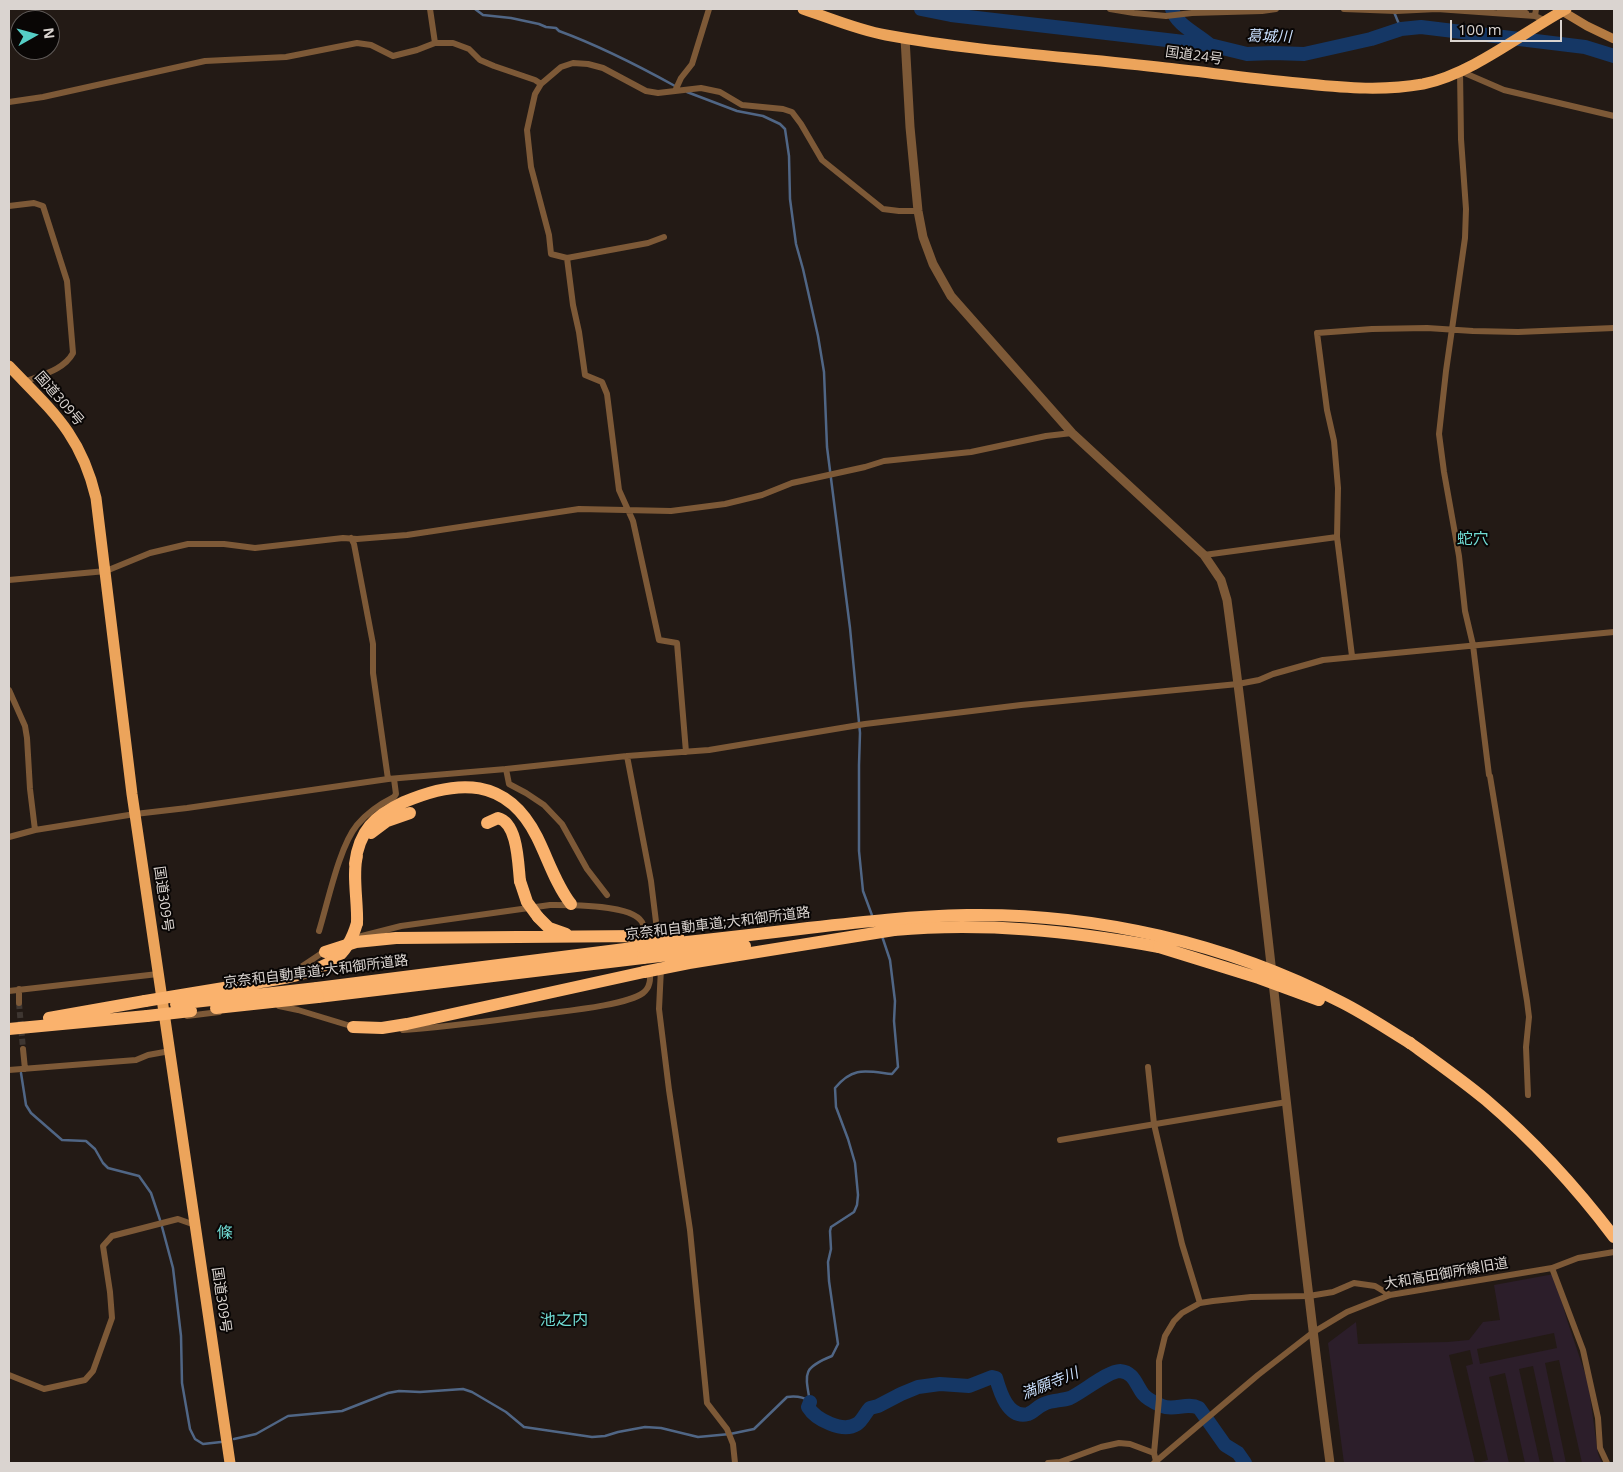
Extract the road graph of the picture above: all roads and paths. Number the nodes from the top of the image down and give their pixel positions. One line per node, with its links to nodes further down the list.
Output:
1 (430, 9): 17 (street)
2 (709, 9): 20 (street)
3 (803, 9): 15 (highway, 国道24号)
4 (1110, 9): 13 (street)
5 (1276, 9): 12 (street)
6 (1344, 9): 9 (street)
7 (1500, 9): 14 (street)
8 (1536, 9): 14 (street)
9 (1362, 10): 10 (street)
10 (1396, 10): 14 (street)
11 (1564, 10): 14 (highway, 国道24号); 16 (main road)
12 (1196, 11): 13 (street)
13 (1165, 12)
14 (1537, 19): 18 (highway, 国道24号)
15 (905, 38): 18 (highway, 国道24号); 24 (street)
16 (1614, 39)
17 (435, 42): 19 (street); 21 (street)
18 (1460, 71): 22 (street); 28 (street)
19 (542, 84): 20 (street); 26 (street)
20 (676, 91): 24 (street)
21 (9, 102)
22 (1614, 116)
23 (9, 206): 30 (street)
24 (918, 211): 31 (street)
25 (664, 237): 26 (street)
26 (568, 258): 32 (street)
27 (1614, 328): 28 (street)
28 (1453, 330): 33 (street); 39 (street)
29 (9, 366): 30 (highway, 国道309号)
30 (24, 382): 36 (highway, 国道309号)
31 (1072, 433): 32 (street); 35 (street)
32 (628, 510): 34 (street); 43 (street)
33 (1337, 537): 35 (street); 40 (street)
34 (352, 538): 36 (street); 46 (street)
35 (1204, 555): 41 (street)
36 (106, 571): 37 (street); 48 (highway, 国道309号)
37 (9, 580)
38 (1614, 632): 39 (street)
39 (1474, 645): 40 (street); 77 (street)
40 (1352, 656): 41 (street)
41 (1238, 684): 43 (street); 78 (street)
42 (9, 690): 49 (street)
43 (686, 752): 44 (street)
44 (626, 756): 45 (street); 93 (street)
45 (506, 769): 46 (street); 53 (street)
46 (391, 779): 48 (street); 56 (street)
47 (410, 813): 52 (highway)
48 (135, 814): 49 (street); 61 (highway, 国道309号)
49 (35, 830): 51 (street)
50 (536, 835): 52 (highway); 54 (highway); 57 (highway, bridge)
51 (9, 837)
52 (355, 864): 66 (highway, bridge)
53 (607, 896)
54 (571, 904): 59 (street); 70 (street)
55 (894, 930): 58 (highway, 京奈和自動車道;大和御所道路, bridge); 70 (highway, bridge); 71 (highway, 京奈和自動車道;大和御所道路, bridge)
56 (319, 931)
57 (581, 937): 58 (highway); 59 (highway)
58 (641, 947): 66 (highway, 京奈和自動車道;大和御所道路, bridge); 71 (highway, 京奈和自動車道;大和御所道路, bridge)
59 (325, 952): 60 (street)
60 (292, 973): 64 (street); 67 (street)
61 (158, 974): 62 (street); 64 (highway, 国道309号)
62 (19, 989): 63 (street); 65 (street)
63 (9, 991)
64 (162, 1002): 68 (highway, 国道309号)
65 (19, 1003)
66 (146, 1008): 69 (highway, 京奈和自動車道;大和御所道路)
67 (298, 1010): 68 (street); 70 (street)
68 (164, 1019): 73 (highway, 国道309号)
69 (11, 1025)
70 (353, 1027)
71 (1410, 1043): 82 (highway, 京奈和自動車道;大和御所道路)
72 (23, 1050): 75 (street)
73 (170, 1051): 75 (street); 81 (highway, 国道309号)
74 (1148, 1067): 79 (street)
75 (25, 1069): 76 (street)
76 (9, 1070)
77 (1528, 1095)
78 (1287, 1102): 79 (street); 86 (street)
79 (1154, 1124): 80 (street); 87 (street)
80 (1060, 1140)
81 (195, 1225): 89 (street); 92 (highway, 国道309号)
82 (1614, 1237)
83 (1614, 1252): 84 (street, 大和高田御所線旧道)
84 (1552, 1268): 85 (street, 大和高田御所線旧道); 96 (street)
85 (1390, 1295): 86 (street); 88 (street, 大和高田御所線旧道)
86 (1309, 1296): 87 (street); 88 (street)
87 (1200, 1303): 90 (street)
88 (1312, 1333): 91 (street, 大和高田御所線旧道); 95 (street)
89 (9, 1375)
90 (1154, 1453): 91 (street); 94 (street)
91 (1155, 1462)
92 (230, 1463)
93 (735, 1463)
94 (1048, 1463)
95 (1330, 1463)
96 (1607, 1463)

